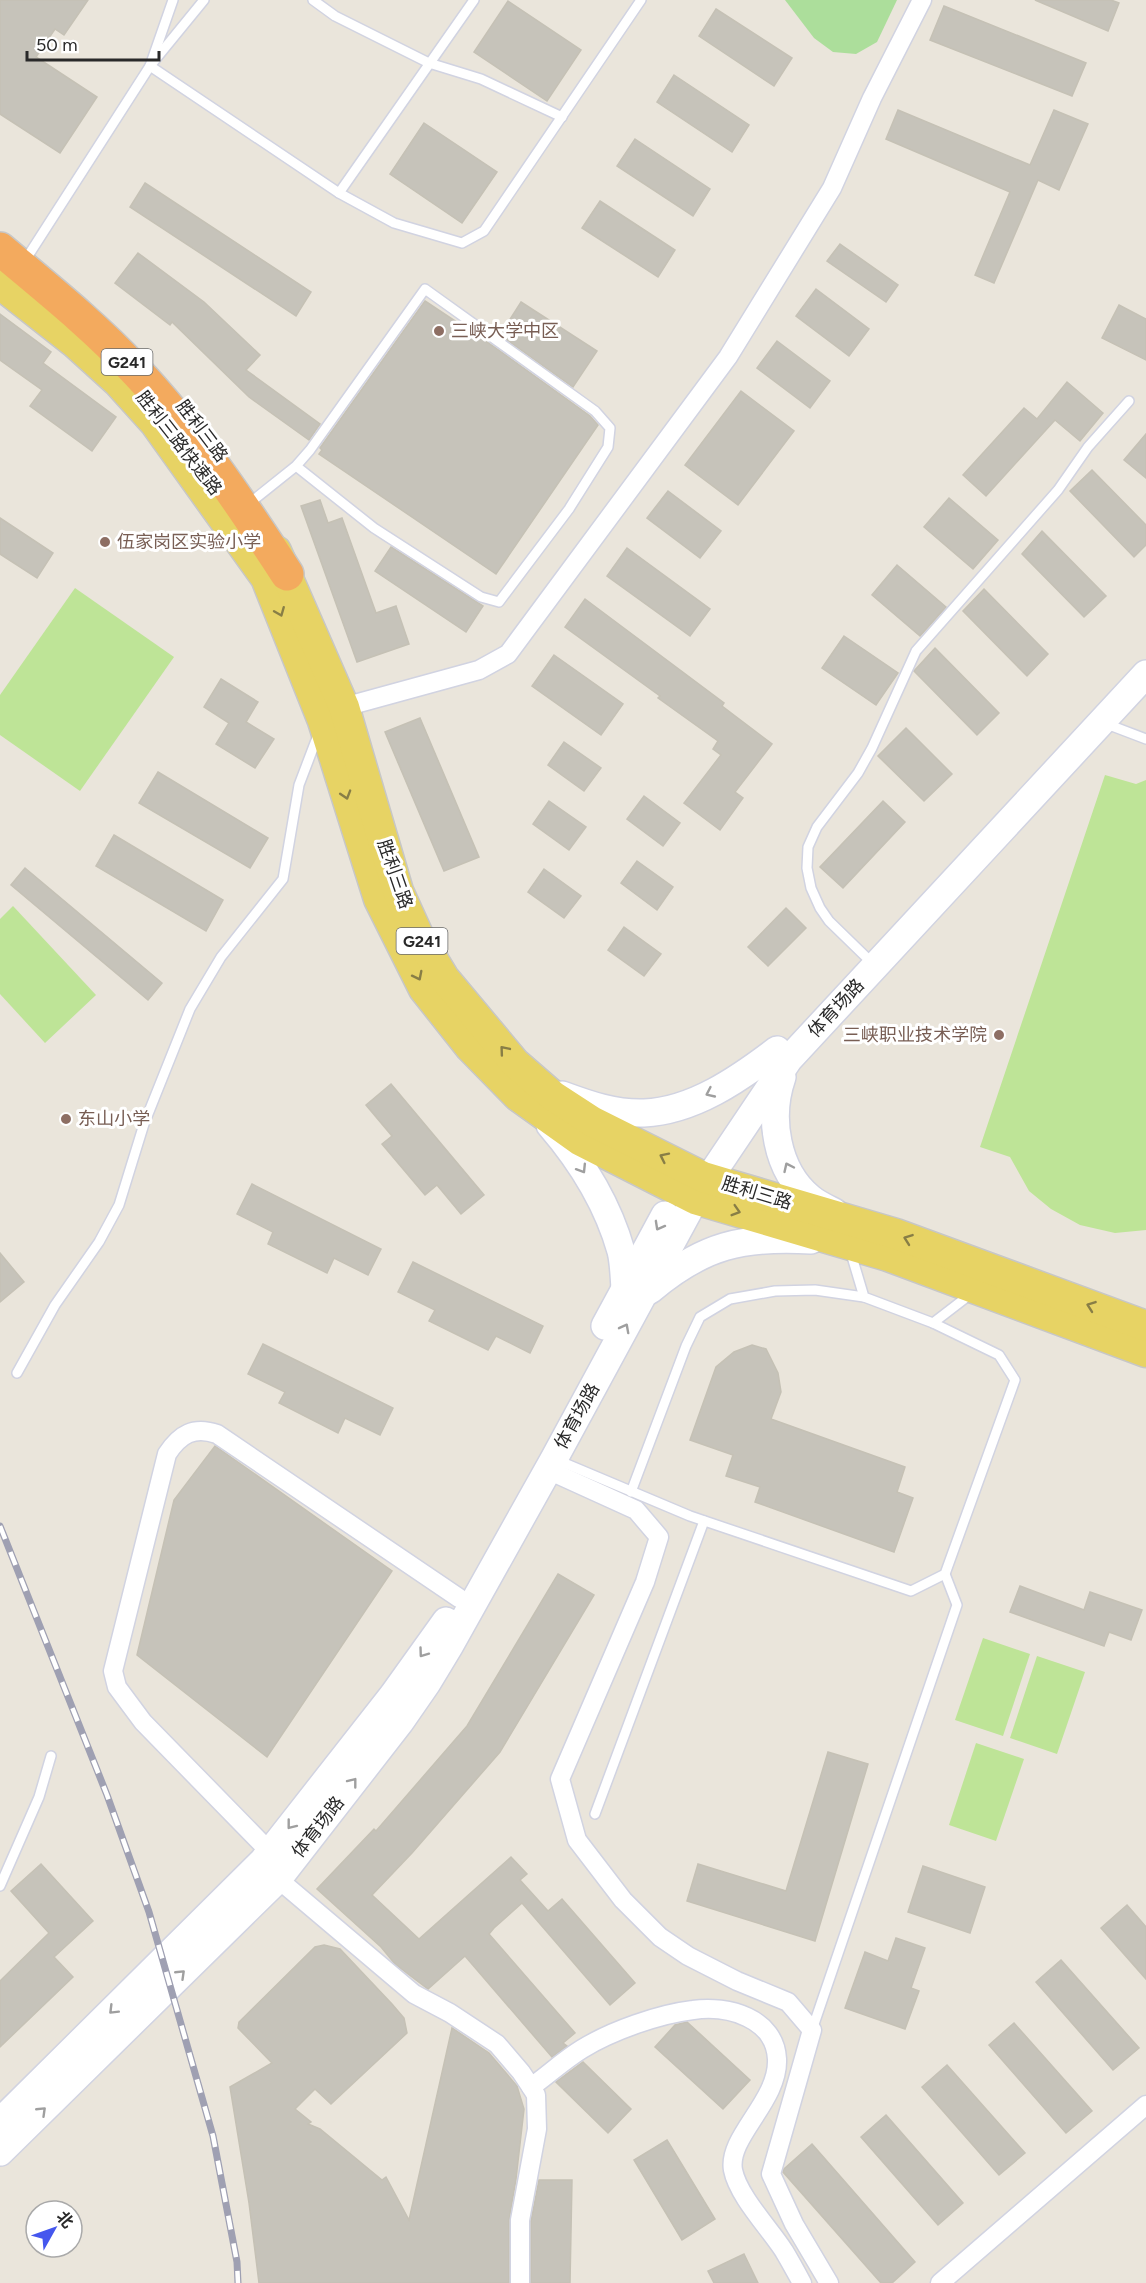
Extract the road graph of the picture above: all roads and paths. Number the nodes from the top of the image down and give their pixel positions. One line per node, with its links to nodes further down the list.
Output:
1 (172, 0): 8 (lane)
2 (204, 0): 8 (lane)
3 (313, 0): 7 (lane)
4 (474, 0): 7 (lane)
5 (641, 0): 9 (lane)
6 (922, 0): 20 (street)
7 (429, 63): 9 (lane); 10 (lane)
8 (150, 66): 10 (lane); 12 (lane)
9 (562, 117): 10 (lane)
10 (339, 193)
11 (0, 232): 12 (main road, G241)
12 (9, 257): 16 (highway, 胜利三路快速路 / G241)
13 (0, 284): 17 (main road, 胜利三路 / G241)
14 (1129, 401): 23 (lane)
15 (296, 466): 15 (lane); 16 (lane)
16 (236, 498): 17 (highway, G241)
17 (276, 576): 20 (main road, 胜利三路 / G241)
18 (1146, 656): 23 (main road, 体育场路)
19 (1146, 674): 21 (main road, 体育场路)
20 (333, 714): 25 (main road, 胜利三路 / G241); 34 (lane)
21 (1102, 722): 22 (lane); 24 (main road, 体育场路)
22 (1146, 739)
23 (866, 957): 24 (main road, 体育场路)
24 (783, 1054): 25 (main road, one-way to 25); 26 (main road, 体育场路); 27 (main road, one-way to 24)
25 (539, 1097): 26 (main road, 胜利三路 / G241); 29 (main road, one-way to 29)
26 (693, 1185): 27 (main road, 胜利三路 / G241); 29 (main road, 体育场路)
27 (844, 1235): 28 (main road, 胜利三路 / G241); 29 (main road); 30 (lane); 32 (main road, 胜利三路 / G241, one-way to 27)
28 (977, 1289): 31 (lane); 33 (main road, 胜利三路 / G241)
29 (634, 1292): 35 (main road, 体育场路, one-way to 29); 39 (main road, 体育场路)
30 (864, 1297): 31 (lane); 36 (lane)
31 (933, 1323): 38 (lane)
32 (1146, 1326)
33 (1146, 1352)
34 (17, 1373)
35 (551, 1464): 36 (lane); 43 (main road, 体育场路, one-way to 35); 45 (street)
36 (631, 1492): 37 (lane)
37 (704, 1521): 38 (lane); 41 (lane)
38 (945, 1574): 45 (lane)
39 (459, 1598): 42 (main road, 体育场路, one-way to 42); 42 (street)
40 (51, 1756): 44 (lane)
41 (595, 1814)
42 (270, 1852): 48 (main road, 体育场路, one-way to 48)
43 (278, 1879): 46 (street); 49 (main road, 体育场路, one-way to 43)
44 (0, 1886)
45 (812, 2030): 52 (street)
46 (531, 2087): 50 (street); 51 (street)
47 (1146, 2105): 53 (street)
48 (0, 2122)
49 (0, 2151)
50 (520, 2283)
51 (802, 2283)
52 (829, 2283)
53 (940, 2283)

